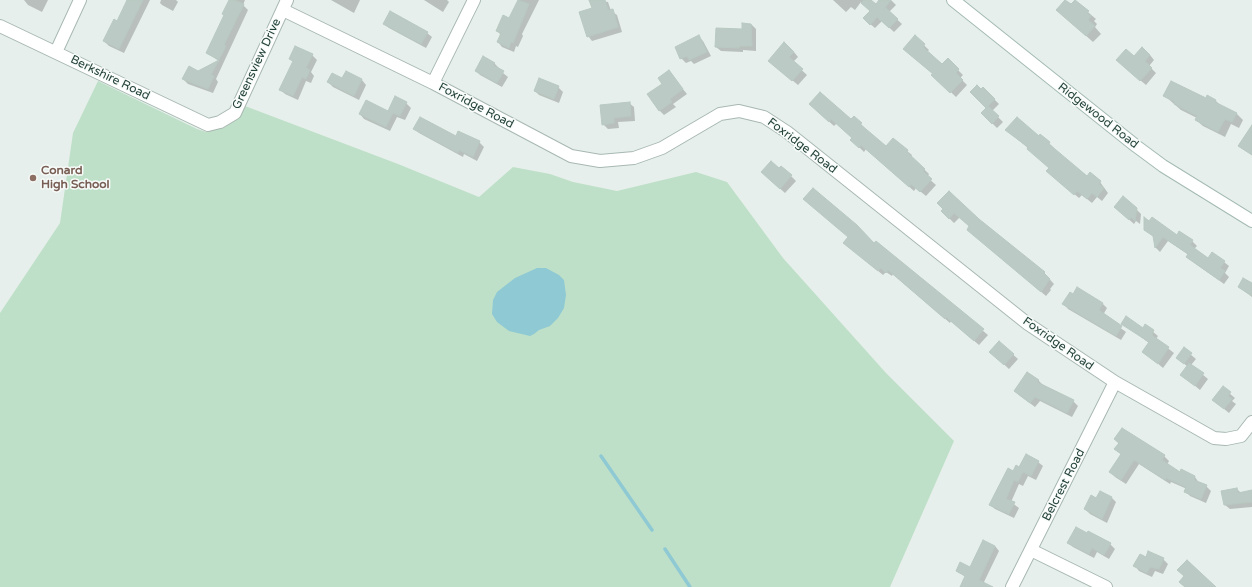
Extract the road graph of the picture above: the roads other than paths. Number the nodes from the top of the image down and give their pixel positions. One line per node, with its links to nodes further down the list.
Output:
1 (80, 0): 6 (street)
2 (474, 0): 7 (street)
3 (953, 0): 9 (street, Ridgewood Road)
4 (285, 5): 7 (street, Foxridge Road); 8 (street, Greensview Drive)
5 (0, 26): 6 (street, Berkshire Road)
6 (56, 52): 8 (street, Berkshire Road)
7 (433, 83): 10 (street, Foxridge Road)
8 (220, 122)
9 (1252, 221)
10 (1115, 382): 11 (street, Foxridge Road); 12 (street, Belcrest Road)
11 (1252, 422)
12 (1031, 550): 13 (street, Belcrest Road); 14 (street)
13 (1012, 587)
14 (1106, 587)

